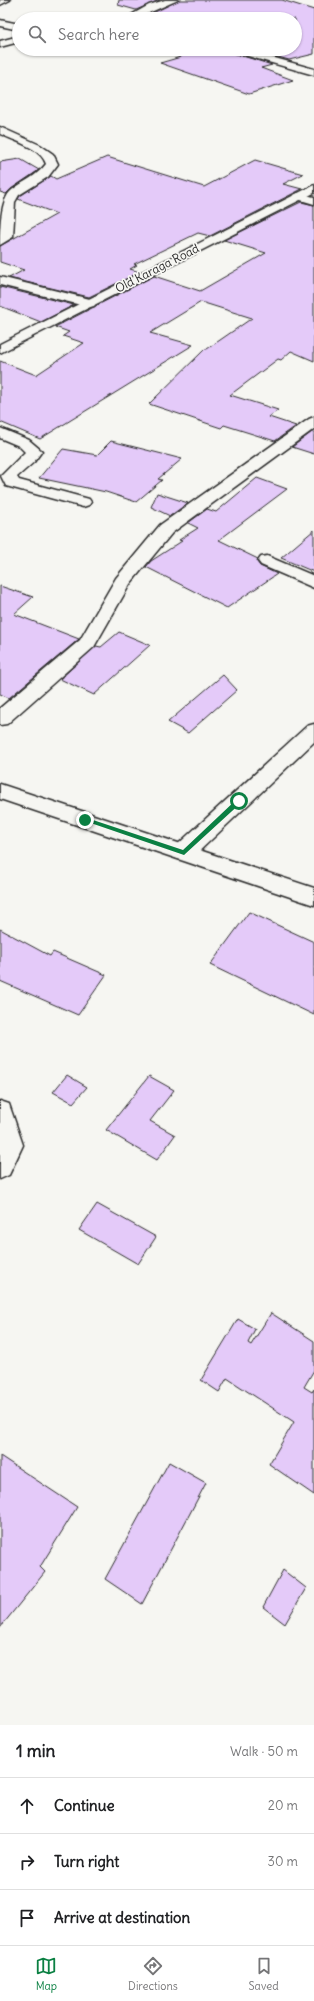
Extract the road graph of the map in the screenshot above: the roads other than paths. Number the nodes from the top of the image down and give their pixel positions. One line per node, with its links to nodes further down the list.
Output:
1 (6, 0): 3 (street)
2 (174, 0): 4 (street)
3 (0, 2)
4 (142, 12)
5 (0, 23): 6 (street)
6 (12, 26)
7 (12, 41): 8 (street)
8 (0, 44)
9 (257, 56): 10 (street)
10 (314, 72)
11 (0, 130): 13 (street)
12 (314, 188): 15 (street, Old Karaga Road)
13 (16, 193): 14 (street); 17 (street)
14 (0, 195)
15 (298, 196): 16 (street); 19 (street, Old Karaga Road)
16 (314, 201)
17 (0, 241)
18 (0, 281): 19 (street)
19 (90, 303): 20 (street, Old Karaga Road)
20 (0, 349)
21 (314, 422): 26 (street)
22 (0, 433): 23 (street)
23 (83, 502)
24 (267, 561): 25 (street)
25 (314, 583)
26 (0, 719)
27 (314, 731): 29 (street)
28 (0, 791): 29 (street)
29 (184, 852): 30 (street)
30 (314, 897)
31 (0, 1112): 32 (street)
32 (0, 1167)

